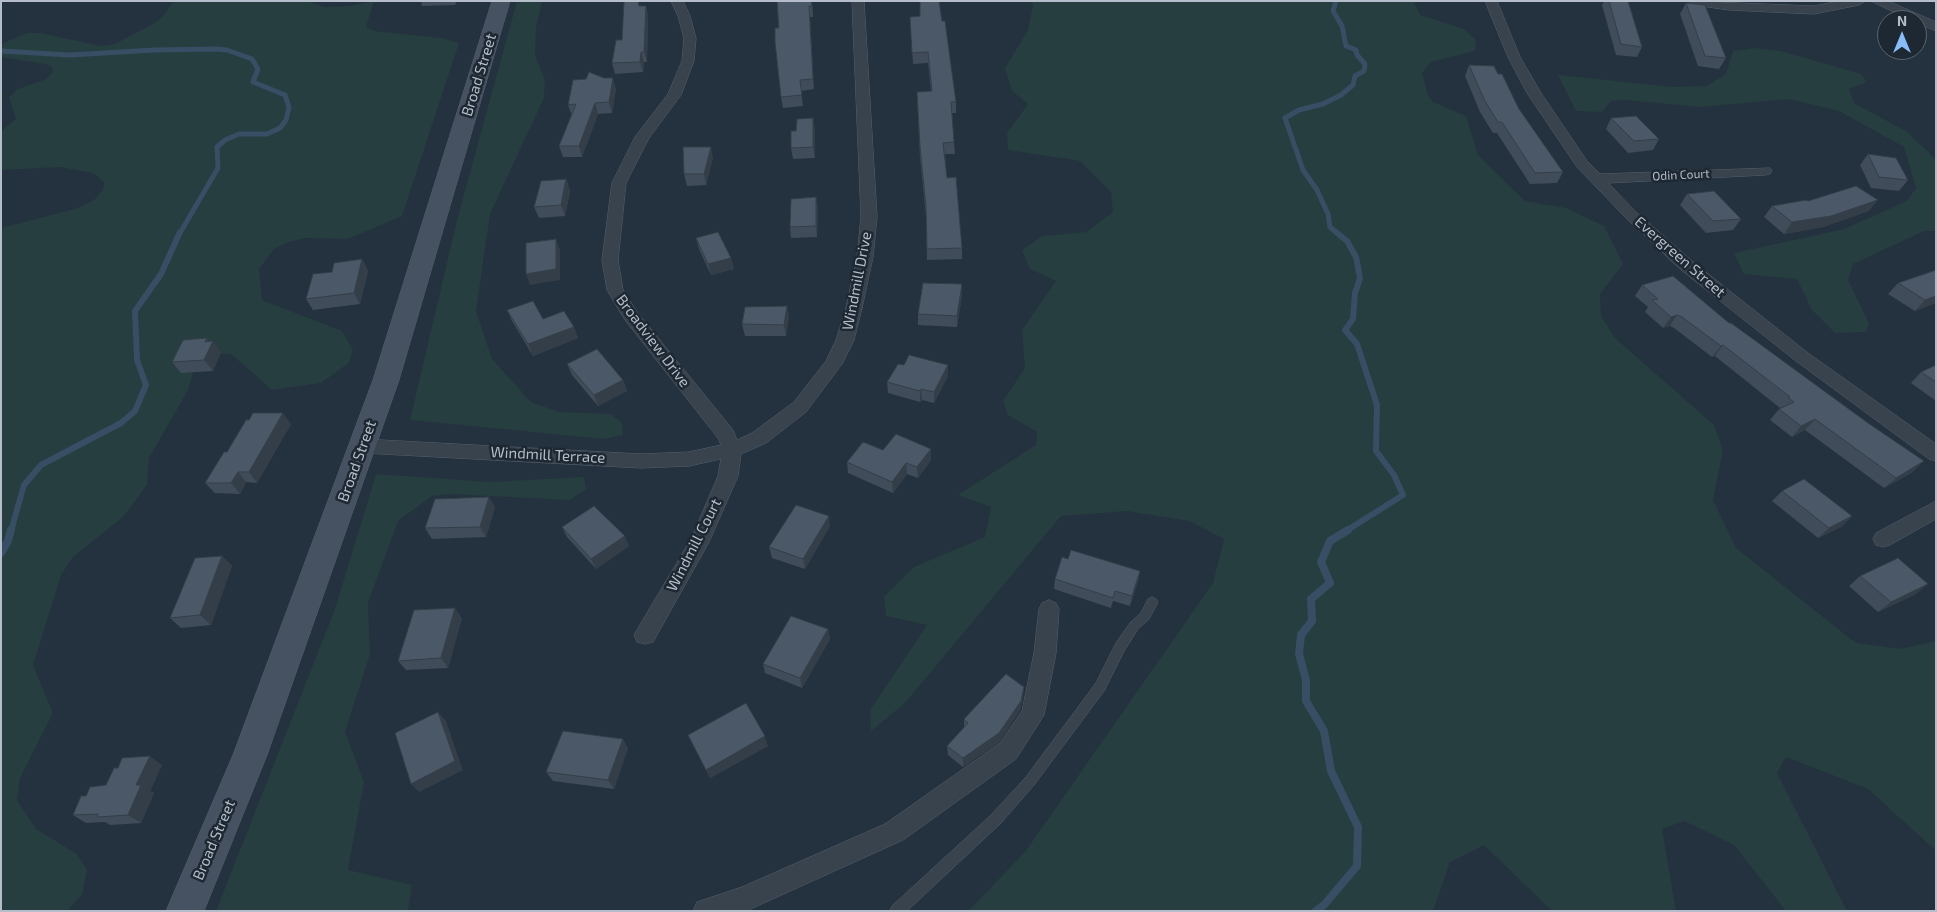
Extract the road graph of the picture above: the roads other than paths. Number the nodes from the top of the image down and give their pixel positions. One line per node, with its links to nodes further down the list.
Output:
1 (501, 1): 11 (street, Broad Street)
2 (677, 1): 12 (street, Broadview Drive)
3 (858, 1): 12 (street, Windmill Drive)
4 (1491, 1): 10 (street, Evergreen Street)
5 (1694, 1): 6 (street)
6 (1860, 1)
7 (1876, 1): 8 (street)
8 (1936, 27)
9 (1765, 171): 10 (street, Odin Court)
10 (1597, 179): 13 (street, Evergreen Street)
11 (363, 446): 12 (street, Windmill Terrace); 19 (street, Broad Street)
12 (732, 450): 18 (street, Windmill Court)
13 (1936, 454)
14 (1936, 509): 15 (street)
15 (1883, 539)
16 (1152, 602): 21 (lane)
17 (1049, 610): 20 (street)
18 (646, 635)
19 (185, 911)
20 (706, 911)
21 (897, 911)

